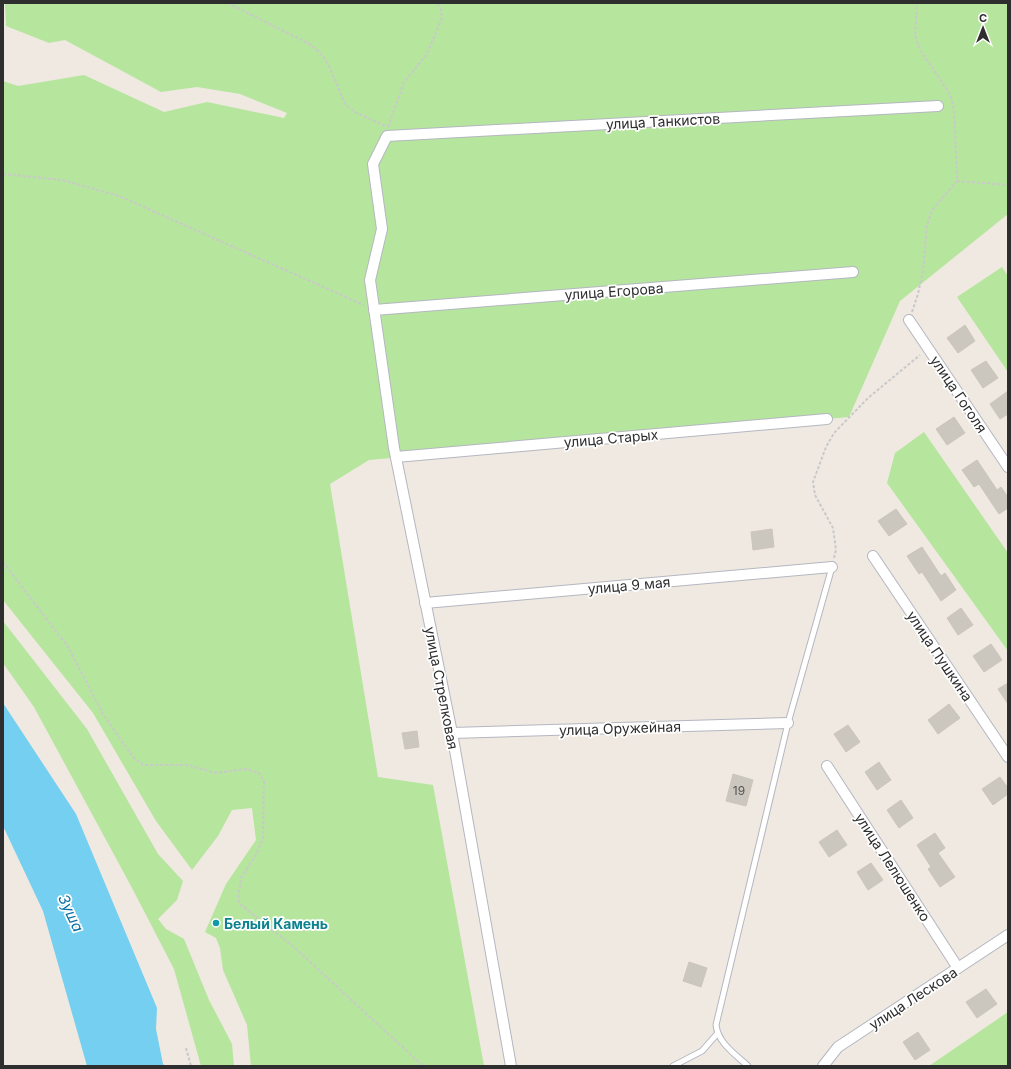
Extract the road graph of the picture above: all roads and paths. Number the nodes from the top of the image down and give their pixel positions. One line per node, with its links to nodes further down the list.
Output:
1 (228, 3): 5 (path)
2 (437, 3): 5 (path)
3 (917, 3): 7 (path)
4 (938, 106): 5 (street, улица Танкистов)
5 (387, 132): 10 (street, улица Стрелковая)
6 (3, 174): 10 (path)
7 (956, 181): 8 (path); 11 (path)
8 (1008, 185)
9 (853, 272): 10 (street, улица Егорова)
10 (374, 310): 14 (street, улица Стрелковая)
11 (909, 320): 12 (street, улица Гоголя)
12 (928, 348): 15 (street, улица Гоголя); 18 (path)
13 (827, 419): 14 (street, улица Старых)
14 (396, 457): 19 (street, улица Стрелковая)
15 (1008, 467)
16 (873, 556): 22 (street, улица Пушкина)
17 (3, 562): 29 (path)
18 (832, 567): 19 (street, улица 9 мая); 20 (lane)
19 (425, 603): 21 (street, улица Стрелковая)
20 (788, 723): 21 (street, улица Оружейная); 26 (lane)
21 (452, 733): 30 (street, улица Стрелковая)
22 (1008, 757)
23 (827, 766): 25 (street, улица Лелюшенко)
24 (1008, 935): 25 (street, улица Лескова)
25 (958, 968): 33 (street, улица Лескова)
26 (717, 1034): 31 (lane); 32 (lane)
27 (186, 1048): 28 (path)
28 (191, 1066)
29 (423, 1066)
30 (511, 1066)
31 (673, 1066)
32 (748, 1066)
33 (822, 1066)

